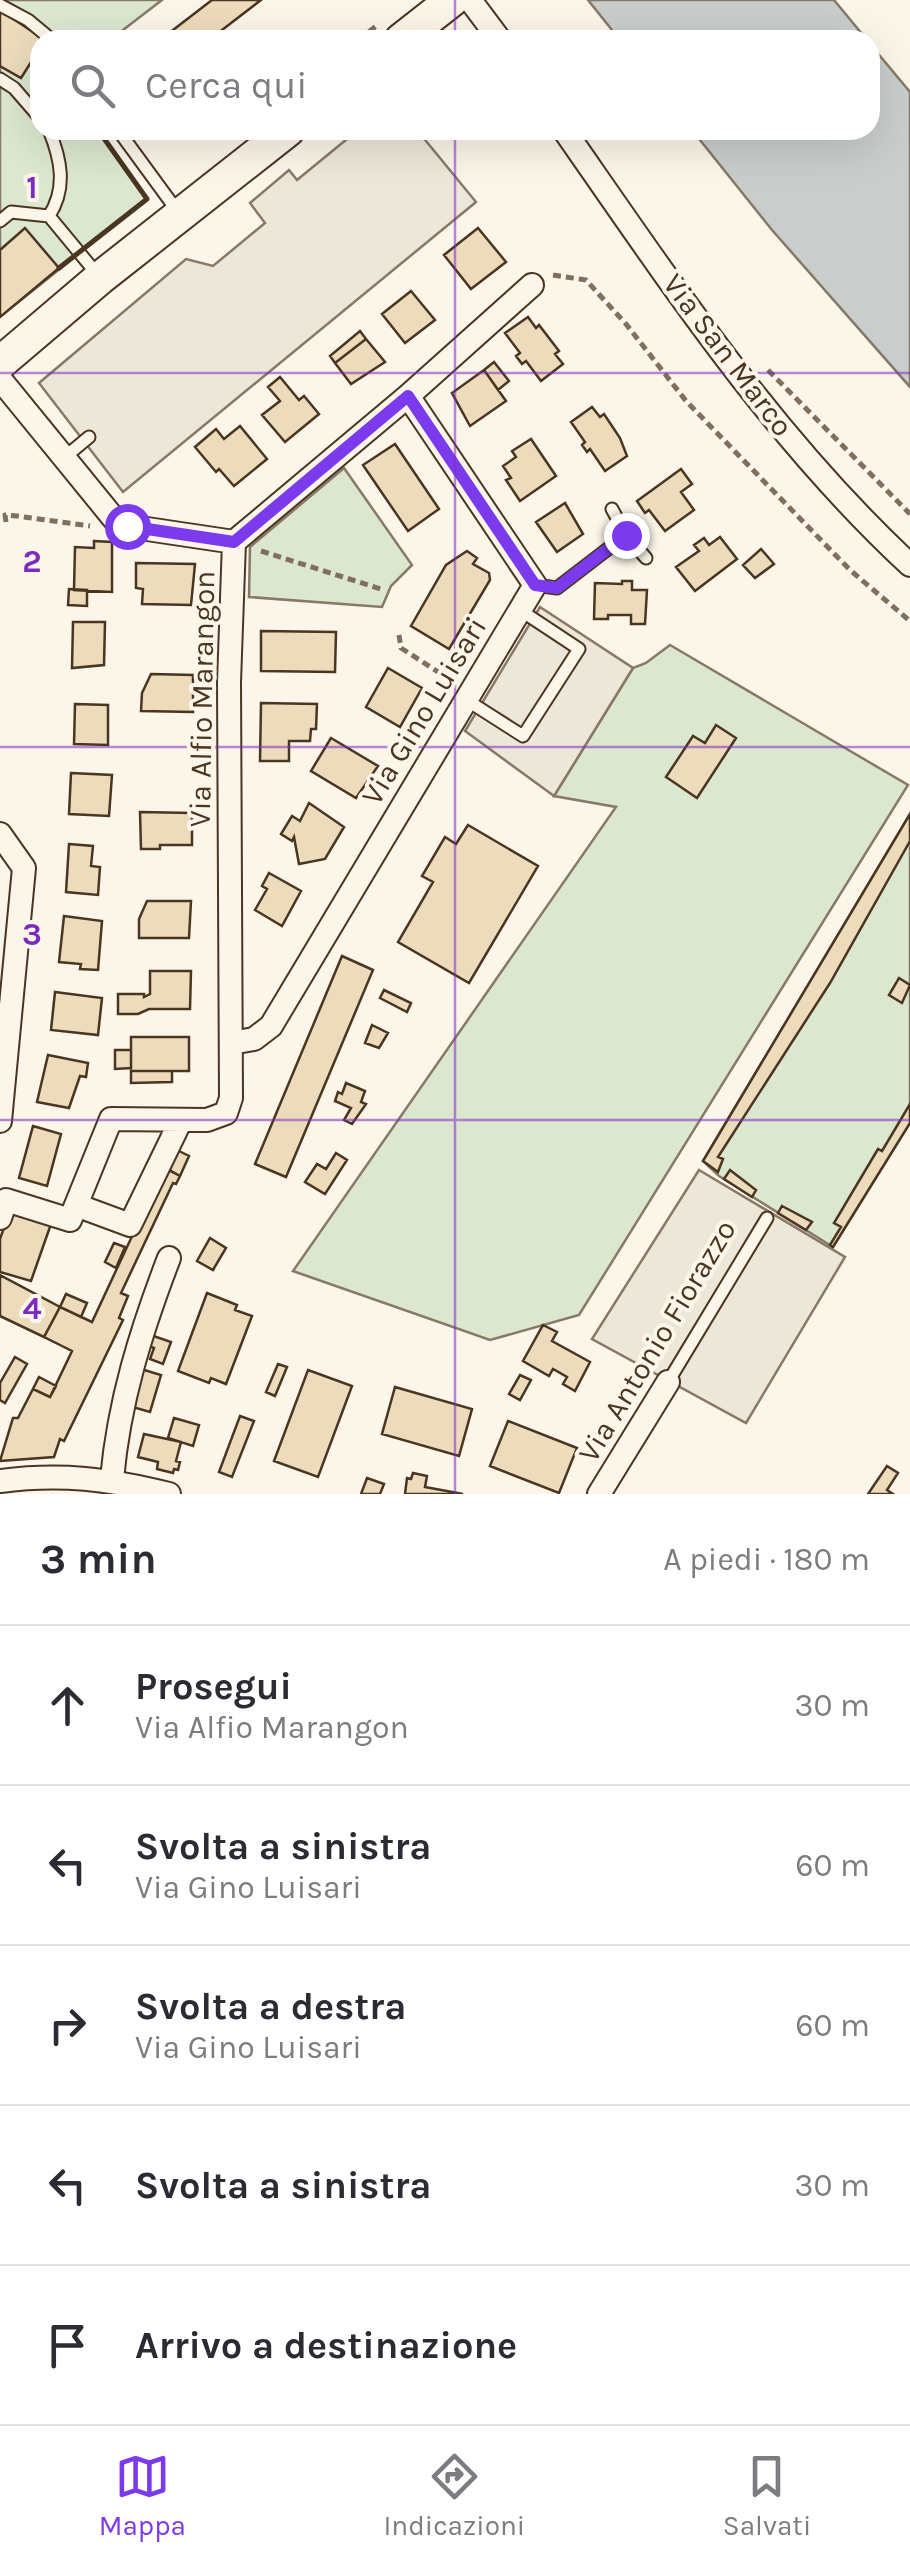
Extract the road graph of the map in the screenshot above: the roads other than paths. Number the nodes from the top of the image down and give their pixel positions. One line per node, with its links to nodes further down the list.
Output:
1 (452, 0): 5 (main road)
2 (470, 0): 6 (street)
3 (0, 5): 4 (lane)
4 (37, 30)
5 (414, 30)
6 (492, 30)
7 (0, 79): 8 (lane)
8 (30, 106)
9 (52, 140): 14 (lane)
10 (125, 140): 13 (lane)
11 (275, 140): 13 (main road)
12 (571, 140): 27 (street, Via San Marco)
13 (181, 215): 16 (main road)
14 (49, 216): 15 (lane); 16 (lane)
15 (0, 221)
16 (100, 278): 18 (main road)
17 (532, 285): 20 (street)
18 (0, 363)
19 (0, 379): 22 (street)
20 (408, 396): 25 (street); 28 (street)
21 (89, 438): 22 (lane)
22 (66, 457): 25 (street, Via Alfio Marangon)
23 (612, 509): 24 (lane)
24 (626, 535): 26 (lane); 28 (lane)
25 (241, 544): 32 (street, Via Alfio Marangon)
26 (646, 558)
27 (910, 565)
28 (535, 585): 29 (street, Via Gino Luisari)
29 (520, 610): 30 (street, Via Gino Luisari); 30 (lane)
30 (466, 699): 32 (street, Via Gino Luisari)
31 (0, 834): 34 (street)
32 (231, 1043): 33 (street, Via Alfio Marangon)
33 (181, 1120): 35 (street, Via Alfio Marangon); 35 (street)
34 (0, 1121)
35 (76, 1205): 36 (street)
36 (0, 1218)
37 (767, 1218): 39 (lane, Via Antonio Fiorazzo)
38 (169, 1258): 40 (street)
39 (668, 1382): 43 (street, Via Antonio Fiorazzo)
40 (112, 1479): 41 (street); 42 (street)
41 (0, 1481)
42 (169, 1494)
43 (599, 1494)

